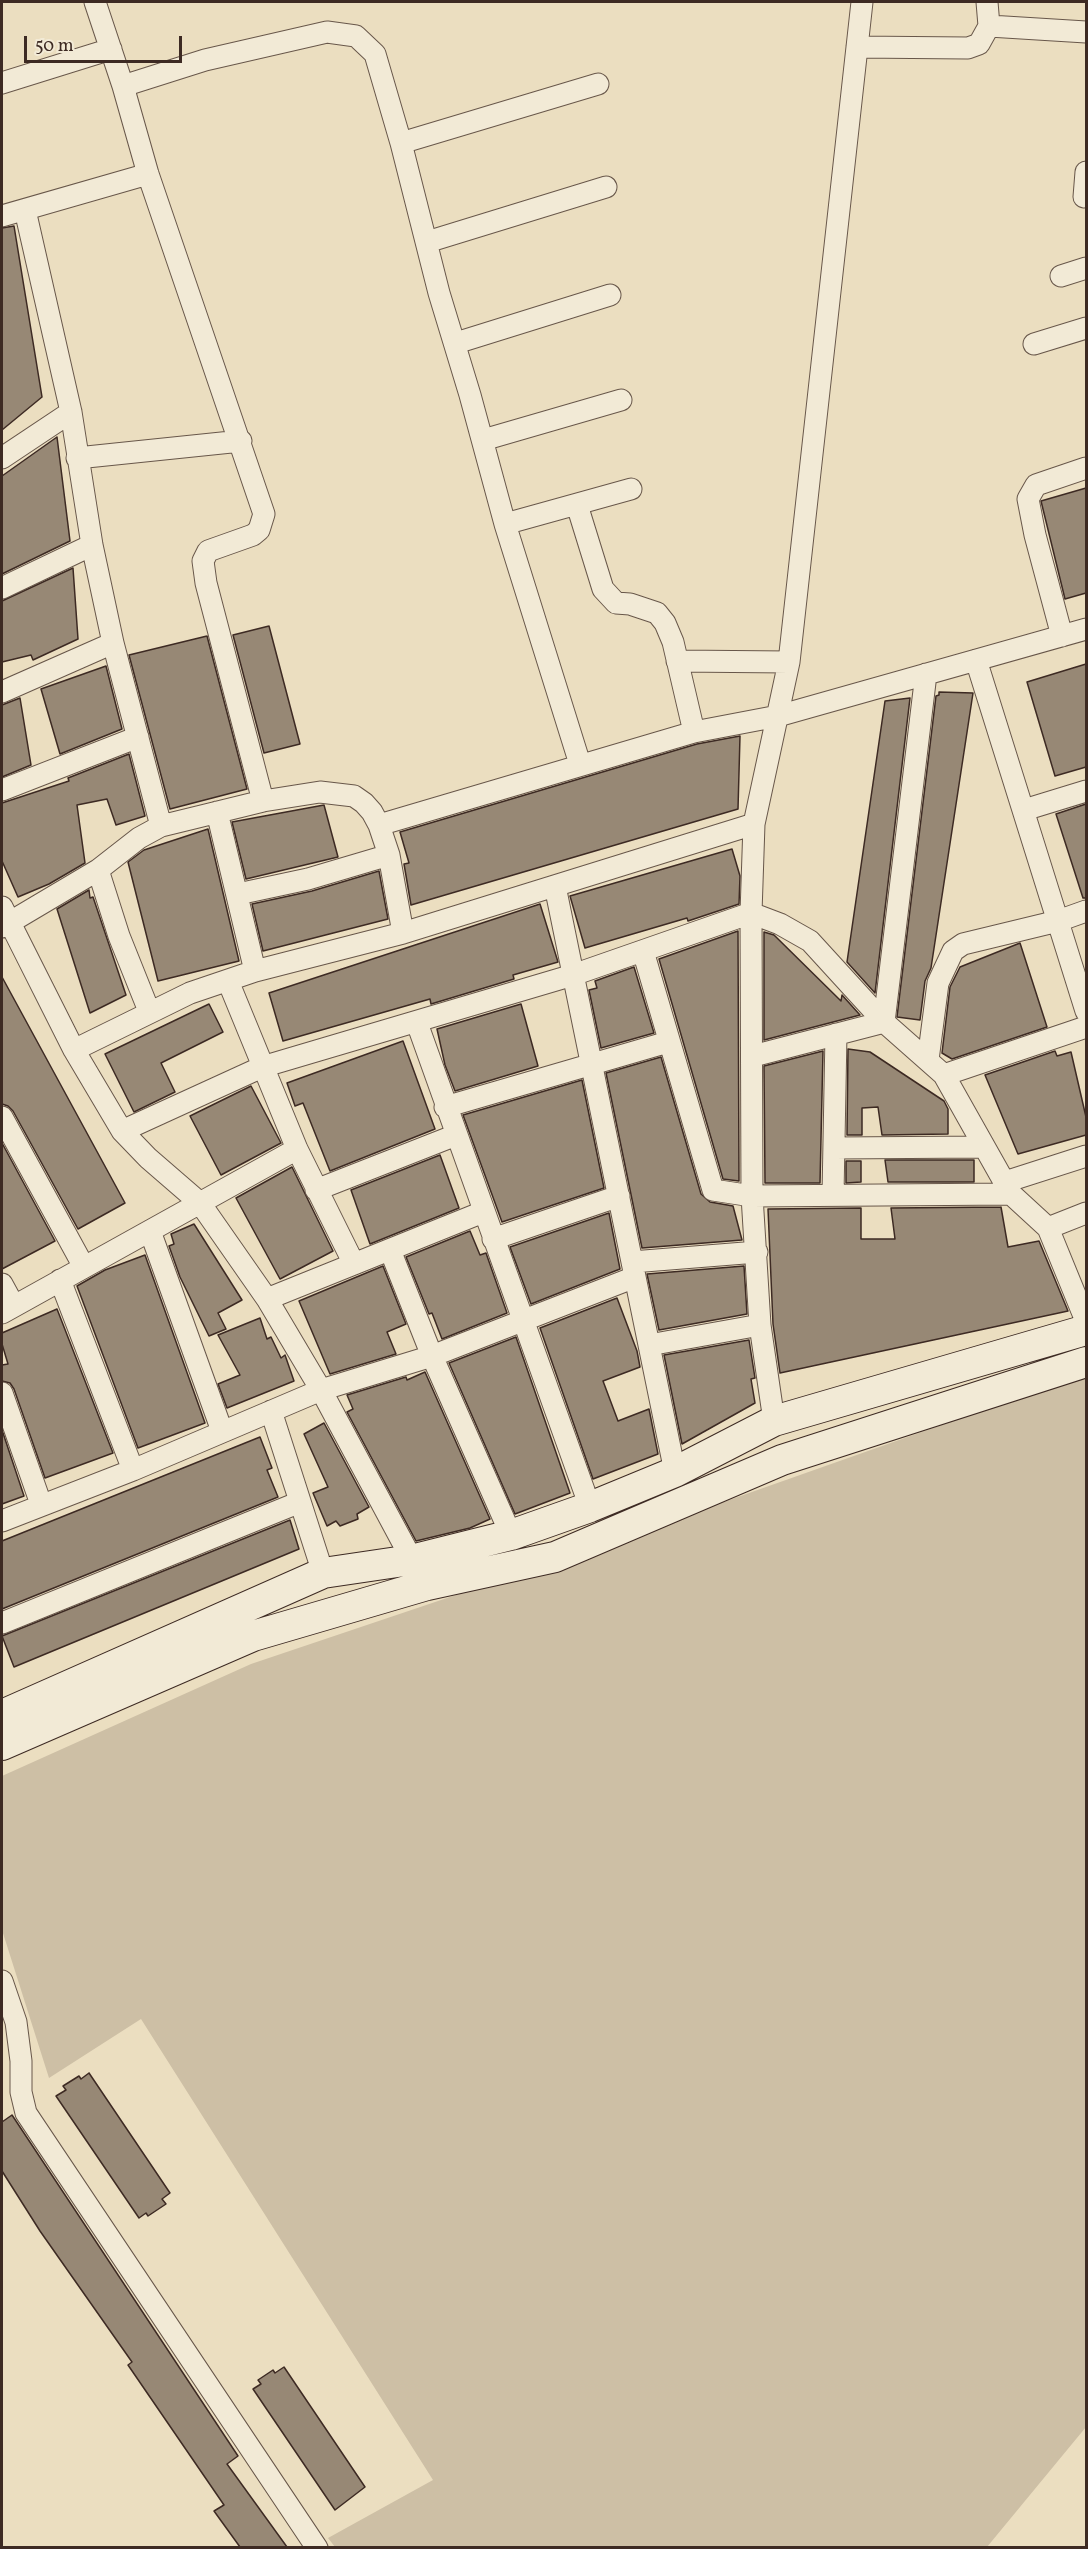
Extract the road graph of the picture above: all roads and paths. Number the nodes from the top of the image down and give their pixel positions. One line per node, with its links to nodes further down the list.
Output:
1 (95, 2): 7 (street)
2 (862, 2): 6 (street)
3 (987, 2): 4 (street)
4 (989, 26): 5 (street); 6 (street)
5 (1086, 32)
6 (857, 47): 42 (street)
7 (111, 50): 8 (street); 10 (street)
8 (2, 84)
9 (598, 84): 11 (street)
10 (123, 86): 11 (street); 13 (street)
11 (401, 143): 18 (street)
12 (1086, 172): 15 (street)
13 (148, 174): 16 (street); 28 (street)
14 (606, 187): 18 (street)
15 (1084, 197)
16 (25, 210): 17 (street); 26 (street)
17 (2, 216)
18 (427, 242): 23 (street)
19 (1086, 268): 20 (street)
20 (1061, 276)
21 (610, 295): 23 (street)
22 (1086, 328): 24 (street)
23 (456, 343): 27 (street)
24 (1034, 344)
25 (621, 400): 27 (street)
26 (71, 412): 29 (street); 30 (street)
27 (483, 440): 34 (street)
28 (241, 441): 30 (street); 51 (street)
29 (2, 458)
30 (78, 458): 35 (street)
31 (1086, 468): 38 (street)
32 (631, 489): 33 (street)
33 (577, 505): 34 (street); 41 (street)
34 (505, 524): 48 (street)
35 (92, 545): 36 (street); 39 (street)
36 (2, 588)
37 (1086, 629): 38 (street)
38 (1062, 636): 40 (street)
39 (113, 643): 44 (street); 47 (street)
40 (976, 660): 43 (street); 52 (street)
41 (677, 661): 42 (street); 46 (street)
42 (789, 662): 45 (street)
43 (926, 674): 45 (street); 72 (street)
44 (2, 692)
45 (778, 716): 46 (street); 54 (street)
46 (694, 732): 48 (street)
47 (138, 737): 49 (street); 56 (street)
48 (580, 764): 55 (street)
49 (2, 790)
50 (1086, 791): 52 (street)
51 (263, 801): 53 (street); 55 (street)
52 (1024, 810): 64 (street)
53 (218, 812): 56 (street); 60 (street)
54 (754, 824): 59 (street); 62 (street)
55 (379, 825): 57 (street)
56 (161, 826): 58 (street)
57 (388, 855): 60 (street); 65 (street)
58 (98, 870): 63 (street); 70 (street)
59 (555, 886): 65 (street); 68 (street)
60 (238, 894): 67 (street)
61 (1086, 911): 64 (street)
62 (751, 913): 66 (street); 72 (street); 78 (street)
63 (4, 919): 77 (street)
64 (1058, 921): 71 (street); 79 (street)
65 (403, 933): 67 (street)
66 (643, 951): 68 (street); 76 (street)
67 (255, 972): 69 (street)
68 (573, 975): 73 (street); 80 (street)
69 (228, 981): 70 (street); 81 (street)
70 (149, 1011): 77 (street)
71 (1086, 1011)
72 (884, 1022): 75 (street); 79 (street)
73 (417, 1023): 81 (street); 83 (street)
74 (1086, 1027): 82 (street)
75 (836, 1034): 78 (street); 88 (street)
76 (668, 1042): 80 (street); 95 (street)
77 (74, 1050): 85 (street)
78 (753, 1056): 95 (street)
79 (928, 1060): 82 (street)
80 (591, 1063): 83 (street); 94 (street)
81 (262, 1068): 85 (street); 89 (street)
82 (944, 1075): 87 (street)
83 (446, 1107): 86 (street)
84 (2, 1117): 105 (street)
85 (122, 1131): 96 (street)
86 (456, 1135): 92 (street); 97 (street)
87 (983, 1147): 88 (street); 91 (street)
88 (834, 1148): 93 (street)
89 (297, 1149): 92 (street); 96 (street)
90 (1086, 1156): 91 (street)
91 (1008, 1188): 93 (street); 99 (street)
92 (316, 1190): 104 (street)
93 (833, 1195): 95 (street)
94 (619, 1196): 101 (street); 106 (street)
95 (752, 1196): 103 (street)
96 (200, 1203): 100 (street); 109 (street)
97 (483, 1212): 101 (street); 102 (street)
98 (1086, 1214): 99 (street)
99 (1048, 1228): 111 (street)
100 (150, 1231): 105 (street); 122 (street)
101 (493, 1239): 112 (street)
102 (390, 1250): 104 (street); 116 (street)
103 (757, 1252): 106 (street); 113 (street)
104 (354, 1264): 109 (street)
105 (84, 1267): 107 (street)
106 (634, 1269): 112 (street); 115 (street)
107 (60, 1280): 110 (street); 123 (street)
108 (2, 1284): 110 (street)
109 (267, 1299): 118 (street)
110 (8, 1310)
111 (1086, 1321)
112 (523, 1322): 116 (street); 127 (street)
113 (760, 1325): 115 (street); 121 (street)
114 (1086, 1330): 121 (street)
115 (649, 1345): 124 (street)
116 (432, 1356): 118 (street); 129 (street)
117 (1086, 1362): 132 (street)
118 (321, 1390): 120 (street); 130 (street)
119 (2, 1393): 126 (street)
120 (270, 1412): 122 (street); 125 (street)
121 (774, 1421): 124 (street)
122 (222, 1431): 123 (street)
123 (133, 1470): 126 (street)
124 (675, 1472): 127 (street)
125 (300, 1502): 131 (street); 133 (street)
126 (41, 1504): 128 (street)
127 (590, 1508): 129 (street)
128 (2, 1521)
129 (511, 1535): 130 (street)
130 (411, 1560): 131 (street); 132 (street)
131 (323, 1573): 134 (street)
132 (427, 1585): 135 (street)
133 (2, 1623)
134 (2, 1714)
135 (2, 1745)
136 (2, 1981): 137 (street)
137 (317, 2547)

